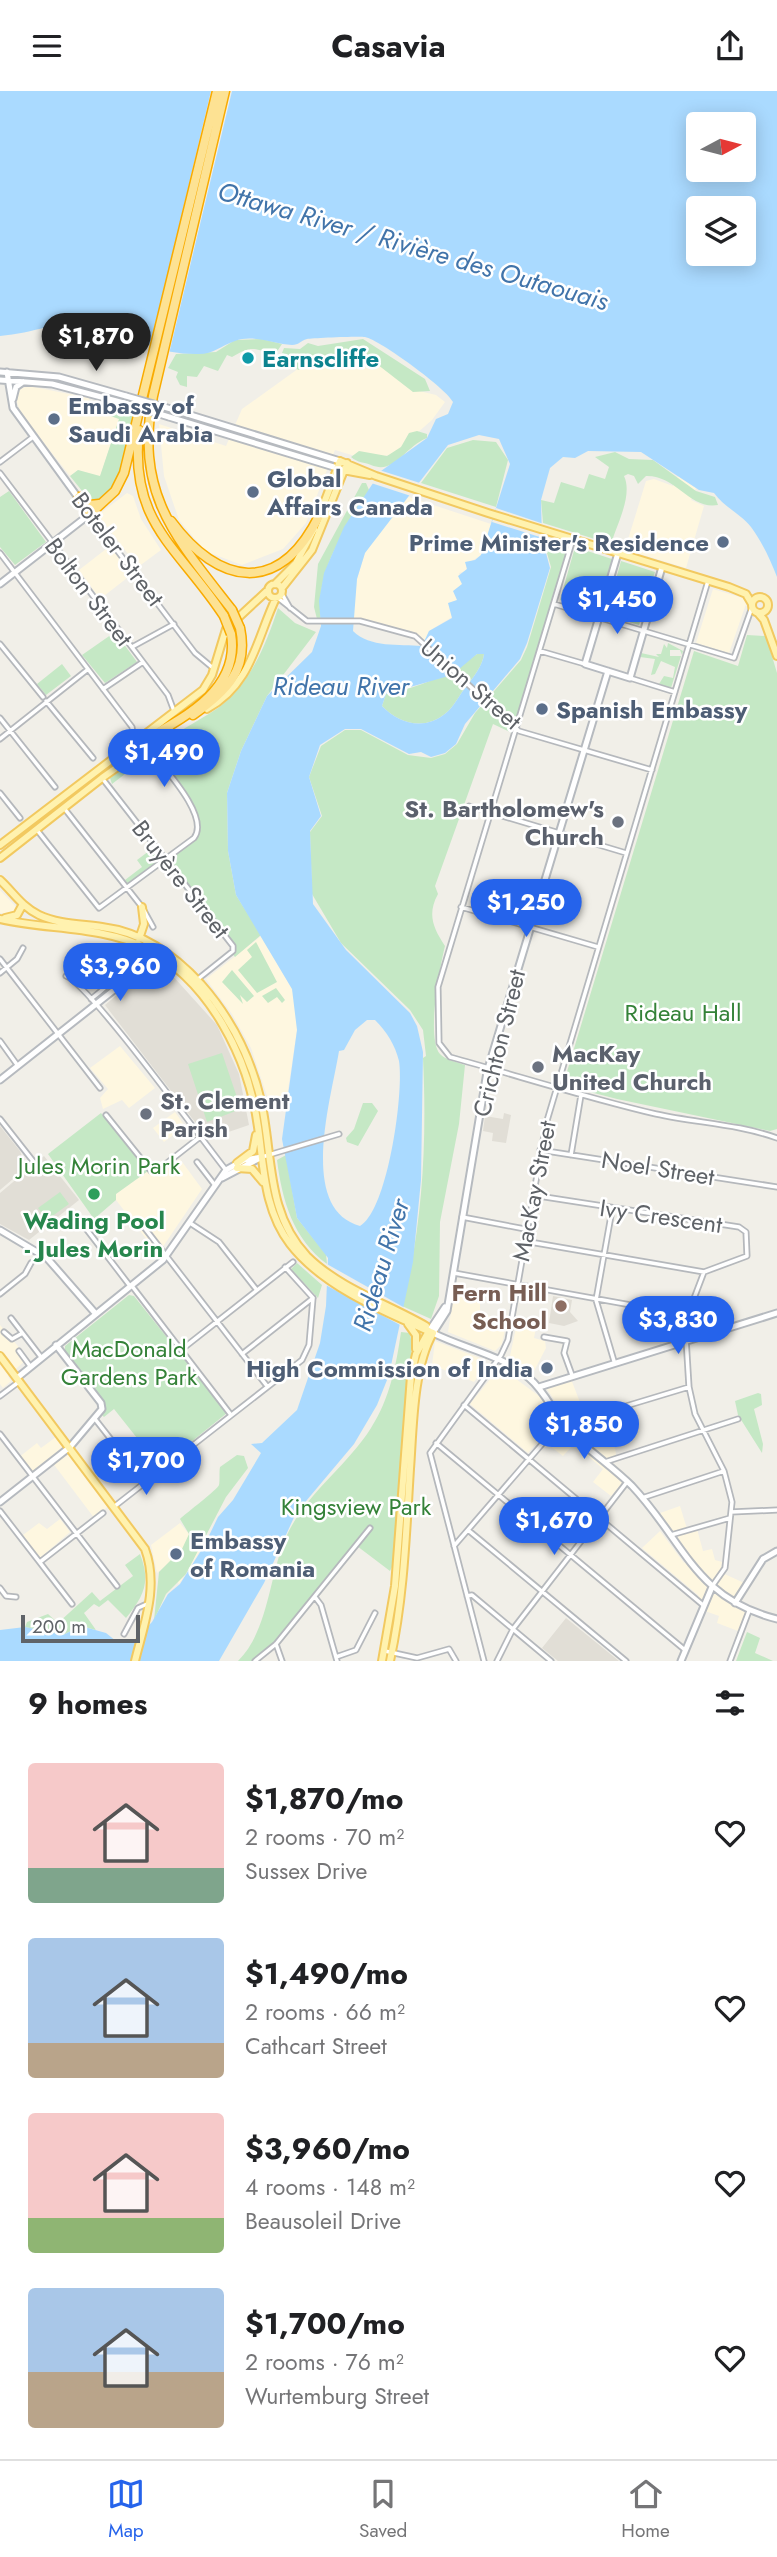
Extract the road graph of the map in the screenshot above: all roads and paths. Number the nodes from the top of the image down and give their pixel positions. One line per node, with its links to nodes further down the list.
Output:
1 (217, 91): 3 (highway)
2 (225, 91): 3 (highway)
3 (156, 365): 9 (highway); 18 (highway)
4 (3, 372): 5 (street); 6 (street, Boteler Street)
5 (59, 377): 8 (street); 12 (street, bridge)
6 (5, 380): 7 (street); 10 (street, Boteler Street); 11 (street, Boteler Street)
7 (25, 381): 8 (street); 10 (street)
8 (58, 385): 14 (street, bridge)
9 (140, 413): 20 (highway); 63 (highway, bridge)
10 (18, 416): 11 (street, Boteler Street)
11 (25, 426): 13 (street, Boteler Street)
12 (245, 432): 14 (street); 16 (street)
13 (33, 437): 15 (street); 19 (street, Boteler Street)
14 (243, 440): 16 (street)
15 (0, 462)
16 (342, 465): 22 (main road); 23 (main road); 32 (main road)
17 (0, 473): 24 (street, Bolton Street)
18 (156, 494): 22 (highway); 56 (highway, bridge)
19 (79, 497): 20 (highway); 21 (street, Boteler Street)
20 (102, 503): 21 (highway)
21 (90, 514): 24 (street); 38 (street, Boteler Street)
22 (319, 516): 32 (main road)
23 (573, 539): 26 (main road); 34 (street)
24 (52, 544): 28 (street); 42 (street, Bolton Street)
25 (0, 553): 28 (street)
26 (618, 553): 27 (main road); 37 (street)
27 (662, 566): 29 (main road); 39 (street)
28 (15, 573): 30 (street); 48 (street)
29 (708, 581): 31 (main road); 41 (street, MacKay Street)
30 (0, 584)
31 (729, 587): 33 (main road); 35 (main road)
32 (278, 592): 47 (main road); 56 (main road); 57 (street, Union Street)
33 (759, 596): 35 (main road); 36 (main road)
34 (554, 604): 37 (street); 43 (street)
35 (754, 608): 36 (main road); 41 (street); 44 (main road)
36 (767, 608): 44 (main road)
37 (599, 618): 39 (street); 46 (street)
38 (174, 624): 42 (street); 47 (street, Boteler Street)
39 (643, 631): 41 (street); 50 (street)
40 (0, 643): 53 (street)
41 (689, 646): 52 (street, MacKay Street)
42 (132, 647): 45 (street, Bolton Street)
43 (540, 650): 46 (street); 57 (street)
44 (777, 655)
45 (143, 662): 51 (street); 54 (street, Bolton Street)
46 (585, 664): 49 (street)
47 (214, 669): 54 (main road)
48 (87, 670): 51 (street); 53 (street)
49 (608, 671): 50 (street); 62 (street, Crichton Street)
50 (630, 678): 52 (street)
51 (103, 689): 60 (street)
52 (675, 692): 65 (street, MacKay Street)
53 (45, 699): 58 (street); 64 (street)
54 (174, 712): 60 (main road)
55 (0, 718): 58 (street)
56 (185, 720): 61 (main road)
57 (516, 729): 62 (street, Union Street); 72 (street)
58 (10, 731): 59 (street); 67 (street)
59 (0, 739)
60 (134, 740): 63 (main road)
61 (146, 745): 66 (main road); 79 (street)
62 (583, 750): 65 (street, Union Street); 75 (street, Crichton Street)
63 (119, 755): 70 (main road)
64 (93, 758)
65 (652, 770): 77 (street, MacKay Street)
66 (102, 778): 71 (main road); 79 (street, Bruyère Street)
67 (55, 787)
68 (0, 793): 73 (street)
69 (468, 806): 72 (street)
70 (49, 807): 71 (main road); 76 (main road)
71 (64, 808): 74 (main road); 82 (street)
72 (490, 813): 75 (street); 85 (street)
73 (20, 818)
74 (37, 830): 78 (main road); 82 (street)
75 (558, 833): 77 (street); 89 (street, Crichton Street)
76 (0, 845)
77 (626, 853): 92 (street, MacKay Street)
78 (0, 859)
79 (166, 860): 82 (street); 99 (street, Bruyère Street)
80 (0, 874): 81 (main road)
81 (2, 882): 83 (main road)
82 (128, 889): 84 (street)
83 (23, 904): 86 (main road); 90 (main road)
84 (142, 907): 87 (main road); 88 (street)
85 (461, 907): 89 (street); 105 (street)
86 (0, 919): 91 (main road)
87 (144, 920): 90 (main road); 91 (main road)
88 (153, 927)
89 (530, 928): 92 (street); 105 (street, Crichton Street)
90 (124, 931): 91 (main road)
91 (141, 942): 99 (main road); 101 (street); 112 (main road)
92 (598, 947): 107 (street, MacKay Street)
93 (23, 949): 96 (street)
94 (122, 955): 100 (street)
95 (0, 959): 96 (street)
96 (6, 968): 97 (street); 102 (street)
97 (0, 973)
98 (66, 976): 100 (street)
99 (197, 980): 118 (main road)
100 (91, 999): 101 (street)
101 (96, 1006): 102 (street); 114 (street)
102 (58, 1035): 104 (street); 108 (street)
103 (0, 1041): 104 (street)
104 (18, 1066): 106 (street)
105 (488, 1068): 107 (street); 128 (street, Crichton Street)
106 (0, 1080)
107 (555, 1088): 109 (street); 116 (street, MacKay Street)
108 (100, 1089)
109 (581, 1095): 115 (street); 117 (street)
110 (106, 1115): 114 (street)
111 (0, 1119): 119 (street)
112 (258, 1123): 118 (main road); 121 (main road)
113 (339, 1134): 118 (street)
114 (200, 1137): 122 (street)
115 (777, 1138)
116 (540, 1150): 117 (street, Noel Street); 126 (street, MacKay Street)
117 (571, 1155): 125 (street, Noel Street)
118 (265, 1156): 121 (street); 124 (main road); 140 (main road)
119 (33, 1161)
120 (197, 1161): 123 (street)
121 (237, 1166): 122 (street); 124 (main road)
122 (227, 1172): 123 (street)
123 (215, 1183): 130 (street)
124 (265, 1187): 140 (main road)
125 (777, 1187)
126 (531, 1195): 127 (street, Ivy Crescent); 132 (street, MacKay Street)
127 (612, 1209): 135 (street); 141 (street, Ivy Crescent)
128 (462, 1217): 132 (street); 142 (street, Crichton Street)
129 (140, 1222): 136 (street)
130 (190, 1223): 136 (street); 145 (street)
131 (84, 1226): 143 (street)
132 (526, 1229): 134 (street, MacKay Street)
133 (0, 1230): 149 (street)
134 (524, 1241): 135 (street, Ivy Crescent); 144 (street, MacKay Street)
135 (604, 1255): 141 (street, Ivy Crescent); 148 (street)
136 (166, 1256): 143 (street); 154 (street)
137 (293, 1262): 139 (street)
138 (31, 1263): 146 (street)
139 (285, 1267): 145 (street); 147 (street)
140 (323, 1272): 152 (main road)
141 (704, 1272): 151 (street)
142 (452, 1273): 144 (street); 156 (street, Crichton Street)
143 (130, 1285): 149 (street); 161 (street)
144 (516, 1285): 148 (street); 166 (street, MacKay Street)
145 (256, 1289): 154 (street)
146 (0, 1294)
147 (313, 1299): 163 (street); 172 (street)
148 (596, 1300): 151 (street); 168 (street)
149 (94, 1313): 160 (street)
150 (777, 1313): 159 (street)
151 (686, 1315): 159 (street)
152 (405, 1317): 156 (main road); 167 (main road)
153 (10, 1318): 157 (street)
154 (217, 1321): 161 (street); 163 (street)
155 (4, 1332): 157 (street)
156 (431, 1332): 166 (street); 167 (main road); 228 (main road)
157 (22, 1333): 165 (street)
158 (544, 1337): 170 (street)
159 (685, 1340): 168 (street); 174 (street)
160 (56, 1345): 165 (street); 178 (street)
161 (181, 1350): 177 (street)
162 (19, 1351): 169 (street)
163 (242, 1354): 172 (street)
164 (0, 1356): 171 (main road)
165 (41, 1357): 169 (street)
166 (497, 1359): 173 (street); 176 (street, MacKay Street)
167 (414, 1360): 228 (main road)
168 (614, 1361): 170 (street)
169 (31, 1367): 171 (street)
170 (572, 1375): 173 (street)
171 (18, 1380): 175 (street); 185 (main road)
172 (267, 1386): 177 (street)
173 (539, 1387): 180 (street)
174 (689, 1387): 181 (street); 182 (street)
175 (0, 1396)
176 (464, 1405): 184 (street, MacKay Street); 186 (street)
177 (231, 1415): 191 (street)
178 (95, 1419): 185 (street); 191 (street)
179 (738, 1419): 182 (street)
180 (562, 1421): 181 (street); 186 (street)
181 (567, 1427): 187 (street)
182 (703, 1431): 187 (street); 188 (street)
183 (0, 1434): 189 (street)
184 (436, 1443): 192 (street); 206 (street, MacKay Street)
185 (71, 1447): 189 (street); 195 (main road)
186 (528, 1459): 192 (street); 200 (street)
187 (605, 1462): 190 (street)
188 (724, 1471): 193 (street); 198 (street)
189 (33, 1477): 194 (street); 204 (street)
190 (628, 1482): 193 (street); 200 (street)
191 (145, 1483): 195 (street)
192 (499, 1495): 203 (street); 208 (street)
193 (642, 1498): 205 (street)
194 (0, 1502)
195 (115, 1506): 220 (main road)
196 (777, 1510): 198 (street)
197 (0, 1511): 209 (street)
198 (731, 1511): 201 (street)
199 (103, 1513): 204 (street)
200 (598, 1518): 208 (street); 219 (street)
201 (730, 1518): 205 (street); 211 (street)
202 (370, 1528): 216 (street)
203 (468, 1529): 206 (street); 213 (street)
204 (77, 1534): 209 (street); 210 (street)
205 (670, 1535): 211 (street)
206 (454, 1546): 214 (street)
207 (777, 1551): 217 (street)
208 (570, 1555): 213 (street); 227 (street)
209 (40, 1562): 218 (street)
210 (117, 1586)
211 (712, 1587): 217 (street); 219 (street)
212 (0, 1588): 215 (street)
213 (541, 1592): 224 (street); 241 (street)
214 (467, 1596): 224 (street); 238 (street)
215 (16, 1597)
216 (315, 1597): 226 (street); 229 (street)
217 (735, 1603): 221 (street)
218 (72, 1604)
219 (703, 1605): 227 (street)
220 (148, 1608): 225 (street); 232 (main road)
221 (749, 1610): 223 (street); 243 (street)
222 (375, 1613): 229 (street)
223 (777, 1619)
224 (513, 1629): 231 (street); 239 (street)
225 (124, 1634)
226 (276, 1644): 233 (street); 234 (street)
227 (685, 1650): 242 (street)
228 (388, 1652): 230 (street); 235 (main road); 236 (main road)
229 (336, 1659)
230 (418, 1659): 237 (street)
231 (545, 1659): 240 (street)
232 (135, 1661)
233 (255, 1661)
234 (282, 1661)
235 (382, 1661)
236 (390, 1661)
237 (456, 1661)
238 (484, 1661)
239 (497, 1661)
240 (551, 1661)
241 (626, 1661)
242 (681, 1661)
243 (730, 1661)

